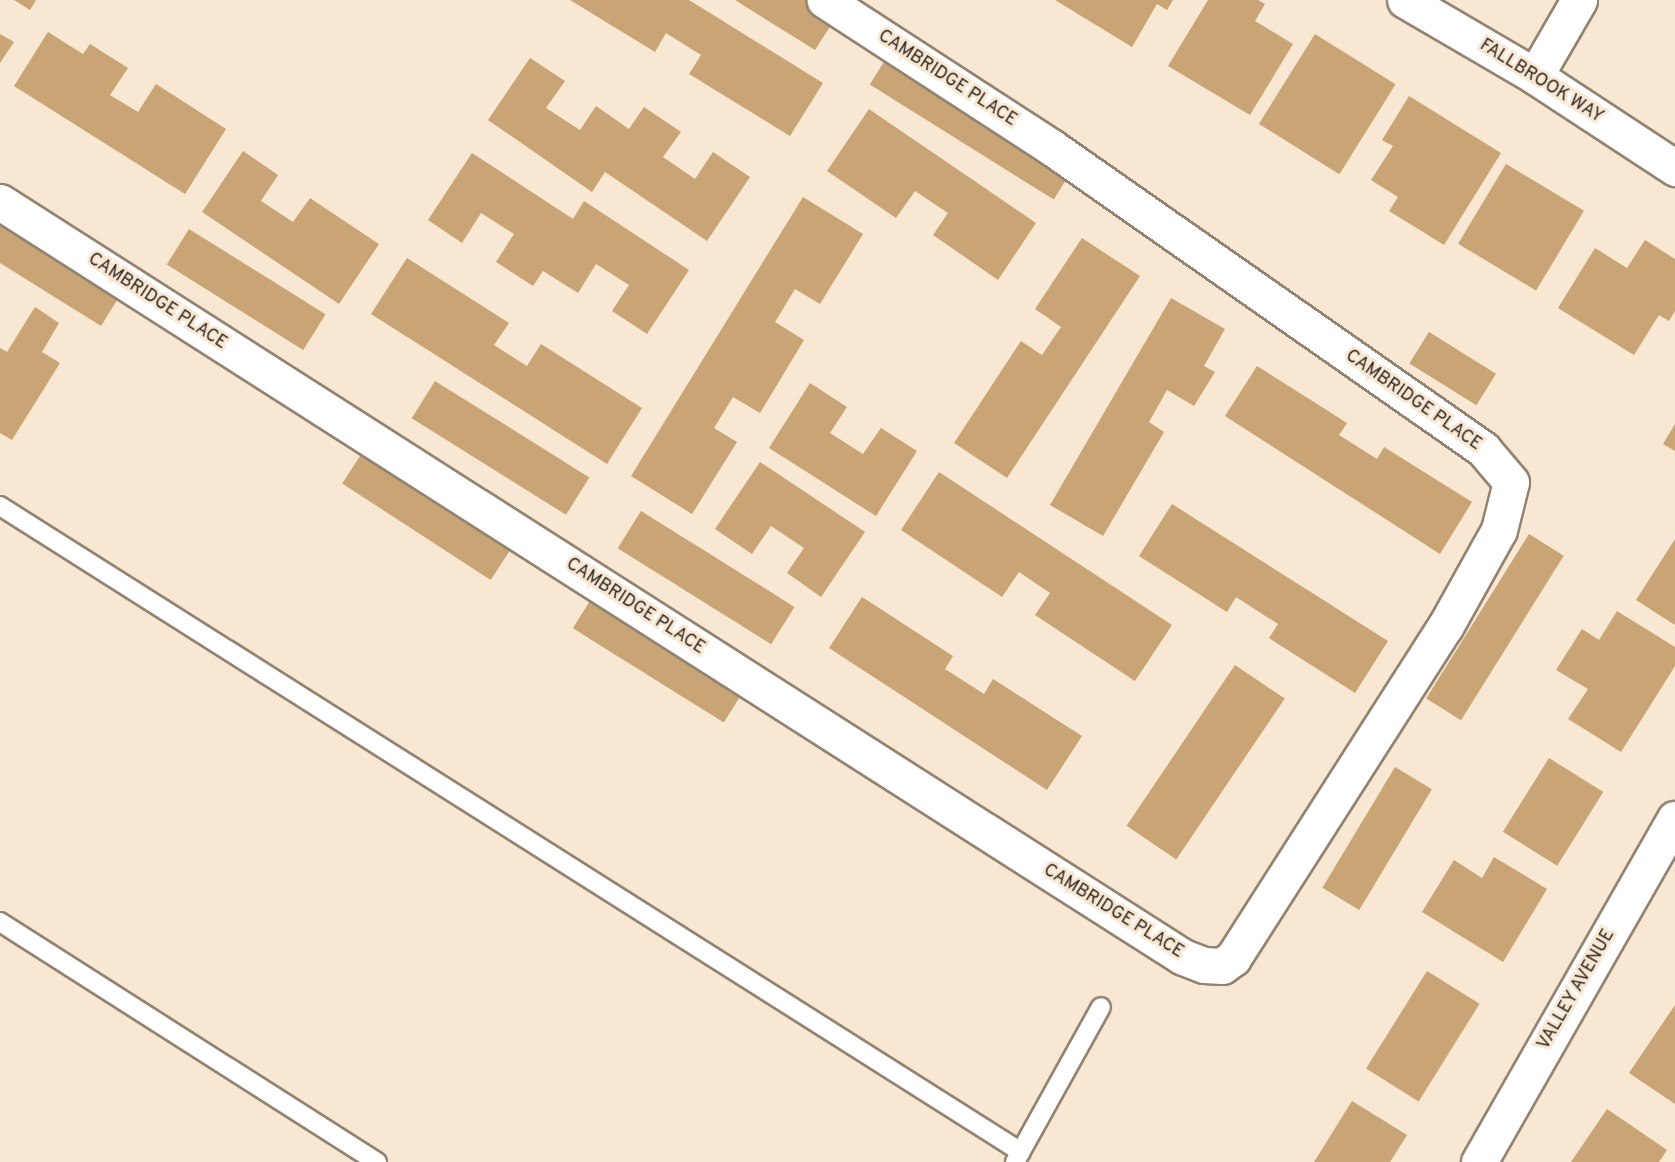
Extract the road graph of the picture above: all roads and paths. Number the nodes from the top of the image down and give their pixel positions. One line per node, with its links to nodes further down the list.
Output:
1 (825, 0): 6 (street, CAMBRIDGE PLACE)
2 (1405, 0): 4 (street, FALLBROOK WAY)
3 (1579, 0): 4 (street)
4 (1535, 76): 5 (street, FALLBROOK WAY)
5 (1675, 168)
6 (0, 202)
7 (0, 506): 11 (lane)
8 (1675, 819): 13 (street, VALLEY AVENUE)
9 (0, 922): 12 (lane)
10 (1101, 1007): 11 (lane)
11 (1018, 1157)
12 (377, 1162)
13 (1479, 1162)

